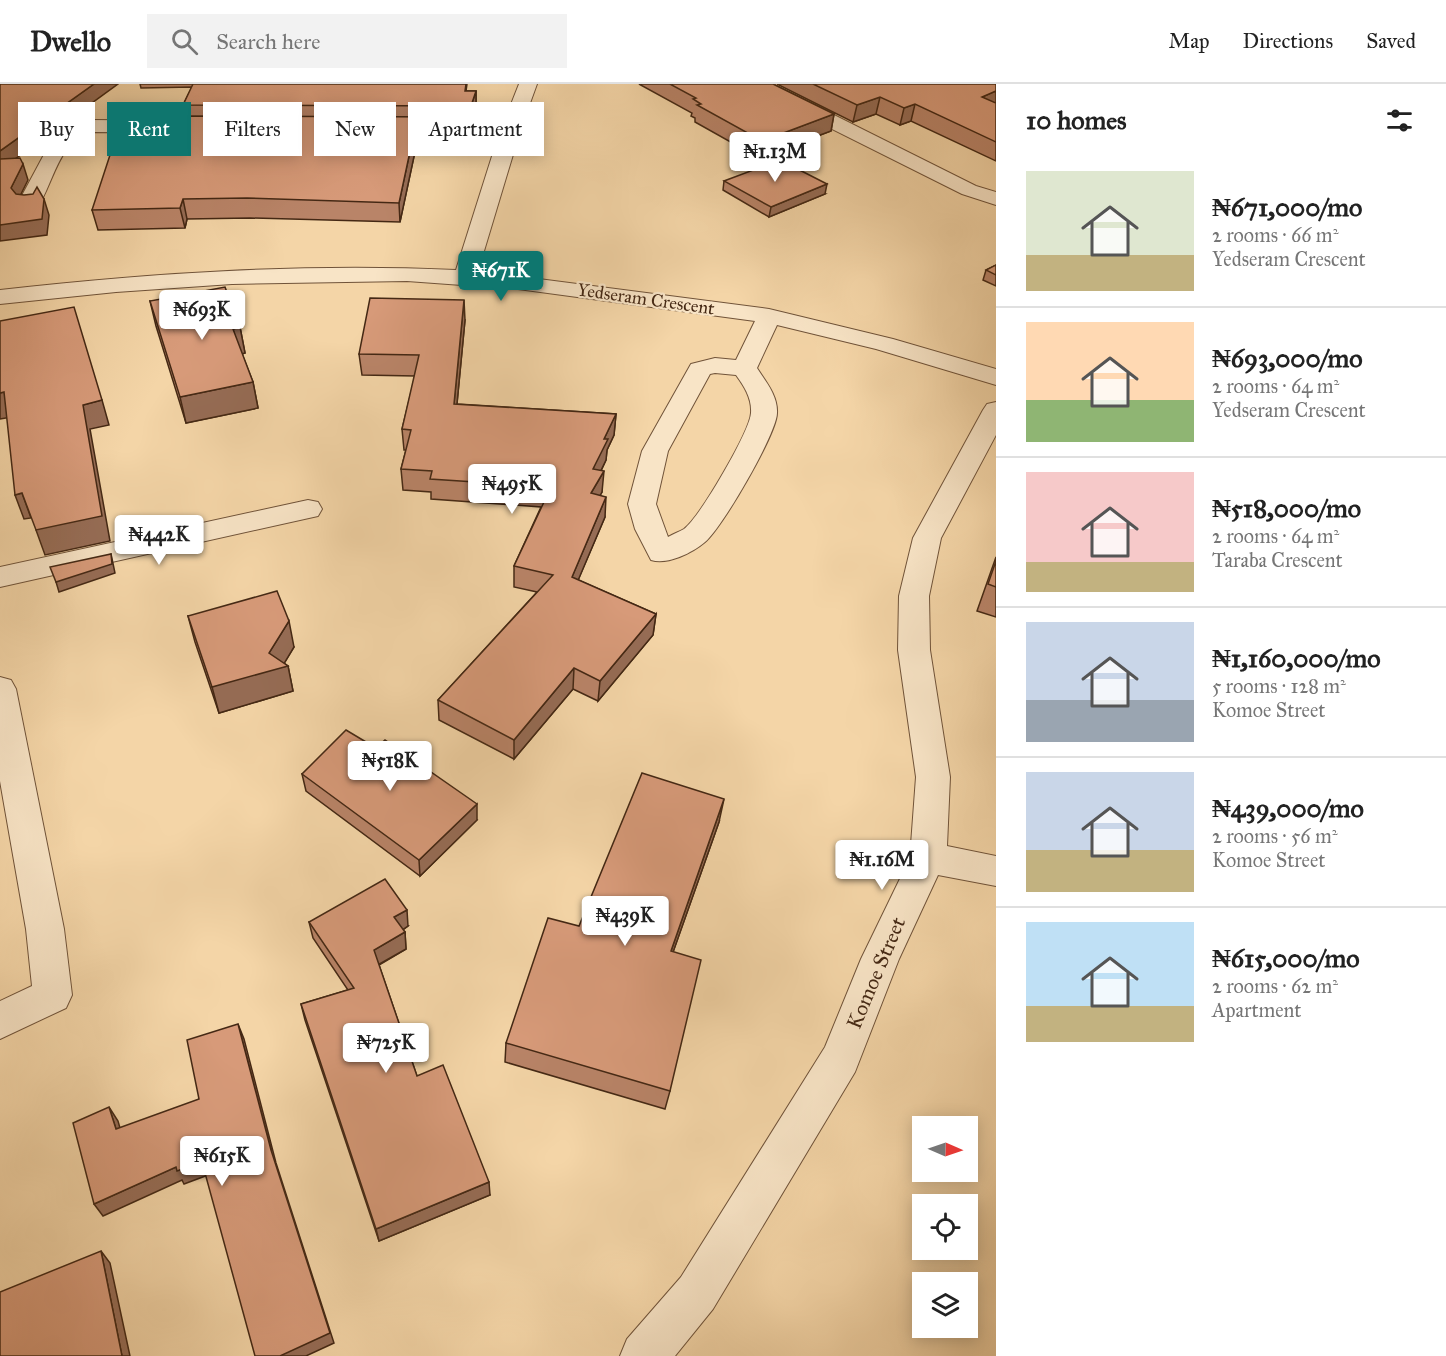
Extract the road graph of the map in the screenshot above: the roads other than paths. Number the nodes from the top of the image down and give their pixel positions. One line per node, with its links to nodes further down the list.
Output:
1 (528, 84): 3 (street)
2 (758, 84): 8 (street)
3 (521, 102)
4 (203, 127): 9 (street)
5 (396, 128): 6 (street)
6 (408, 128)
7 (502, 156): 10 (street)
8 (996, 199)
9 (29, 203)
10 (465, 277): 11 (street, Yedseram Crescent); 12 (street, Yedseram Crescent)
11 (0, 297)
12 (769, 316): 13 (street); 14 (street, Yedseram Crescent)
13 (744, 369): 13 (street)
14 (996, 377)
15 (996, 410): 19 (street, Komoe Street)
16 (308, 508): 17 (street)
17 (0, 577)
18 (0, 689): 21 (street)
19 (928, 858): 20 (street); 22 (street, Komoe Street)
20 (996, 871)
21 (0, 1021)
22 (644, 1356)

